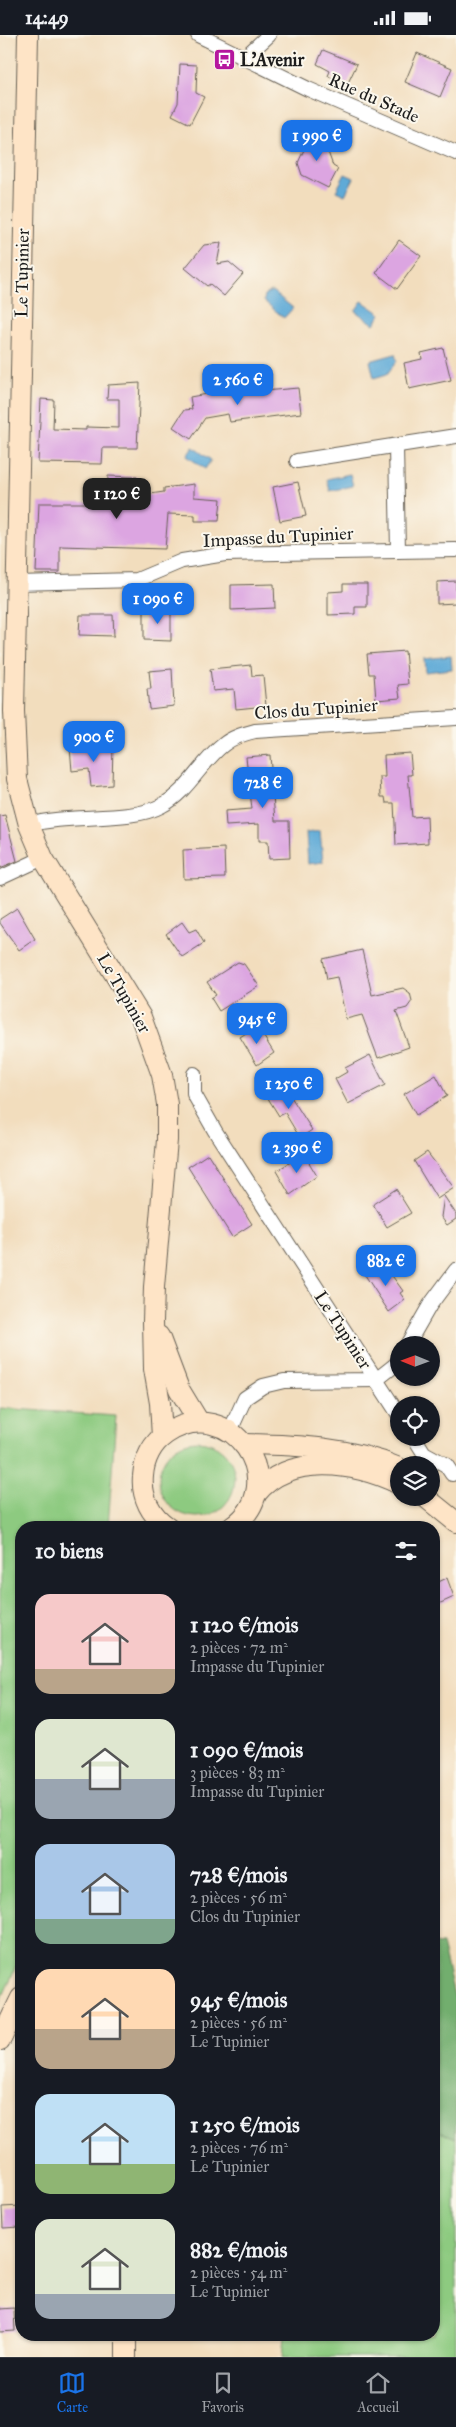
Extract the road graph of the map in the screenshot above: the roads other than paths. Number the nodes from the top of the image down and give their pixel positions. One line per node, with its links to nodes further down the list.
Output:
1 (28, 35): 11 (main road, Le Tupinier)
2 (198, 35): 4 (street, Rue du Stade)
3 (269, 35): 4 (street)
4 (244, 59): 5 (street, Rue du Stade)
5 (456, 153)
6 (456, 436): 7 (street)
7 (396, 445): 8 (street); 10 (street)
8 (297, 461)
9 (456, 550): 10 (street, Impasse du Tupinier)
10 (398, 551): 11 (street, Impasse du Tupinier)
11 (16, 583): 13 (main road, Le Tupinier)
12 (456, 718): 13 (street, Clos du Tupinier)
13 (29, 825): 14 (main road, Le Tupinier)
14 (43, 857): 15 (street); 18 (main road, Le Tupinier)
15 (0, 878)
16 (194, 1074): 21 (street, Le Tupinier)
17 (456, 1270): 19 (street)
18 (154, 1321): 23 (main road); 24 (main road, Le Tupinier)
19 (412, 1336)
20 (390, 1369): 21 (street)
21 (376, 1380): 22 (street, Le Tupinier); 25 (street)
22 (390, 1401)
23 (199, 1422): 24 (main road); 25 (main road)
24 (162, 1437): 32 (main road)
25 (237, 1437): 27 (main road); 30 (main road)
26 (420, 1446): 28 (street)
27 (390, 1464)
28 (452, 1474)
29 (390, 1481): 30 (main road)
30 (256, 1494): 37 (main road)
31 (440, 1494): 34 (main road)
32 (148, 1506): 35 (main road); 36 (main road)
33 (436, 1506): 38 (main road)
34 (456, 1508)
35 (149, 1521)
36 (159, 1521)
37 (238, 1521)
38 (456, 1523)
39 (15, 2010): 40 (main road)
40 (0, 2041)
41 (126, 2341): 42 (main road)
42 (126, 2357)

